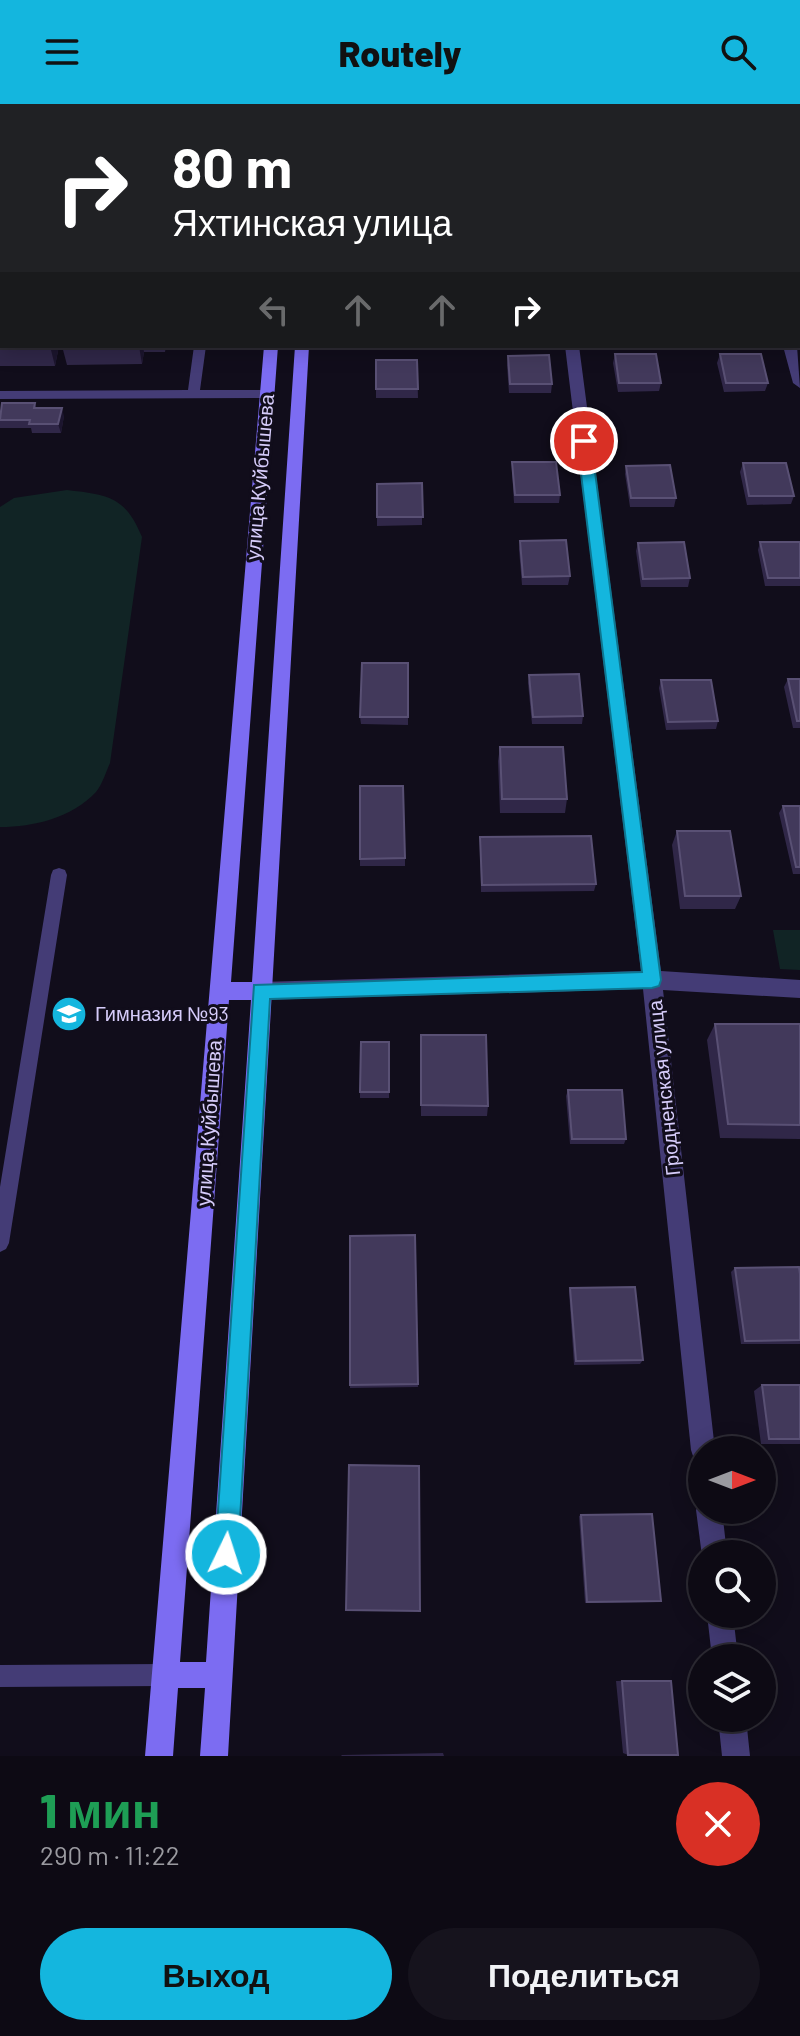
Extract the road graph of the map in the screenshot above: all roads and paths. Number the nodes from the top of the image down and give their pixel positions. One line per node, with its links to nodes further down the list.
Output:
1 (200, 348): 7 (lane)
2 (271, 348): 8 (main road, улица Куйбышева)
3 (302, 348): 14 (main road, улица Куйбышева)
4 (572, 348): 11 (street, Гродненская улица)
5 (791, 348): 6 (street)
6 (800, 383)
7 (194, 394): 8 (lane); 9 (lane)
8 (267, 394): 13 (main road, улица Куйбышева)
9 (0, 395)
10 (59, 875): 15 (lane)
11 (652, 980): 12 (street); 14 (street); 16 (street, Гродненская улица)
12 (800, 989)
13 (219, 991): 14 (main road); 17 (main road, улица Куйбышева)
14 (261, 991): 18 (main road, улица Куйбышева)
15 (0, 1243)
16 (701, 1436)
17 (165, 1675): 18 (main road); 19 (lane); 21 (main road, улица Куйбышева)
18 (219, 1675): 22 (main road, улица Куйбышева)
19 (0, 1676)
20 (733, 1732): 23 (street)
21 (159, 1756)
22 (214, 1756)
23 (736, 1756)

